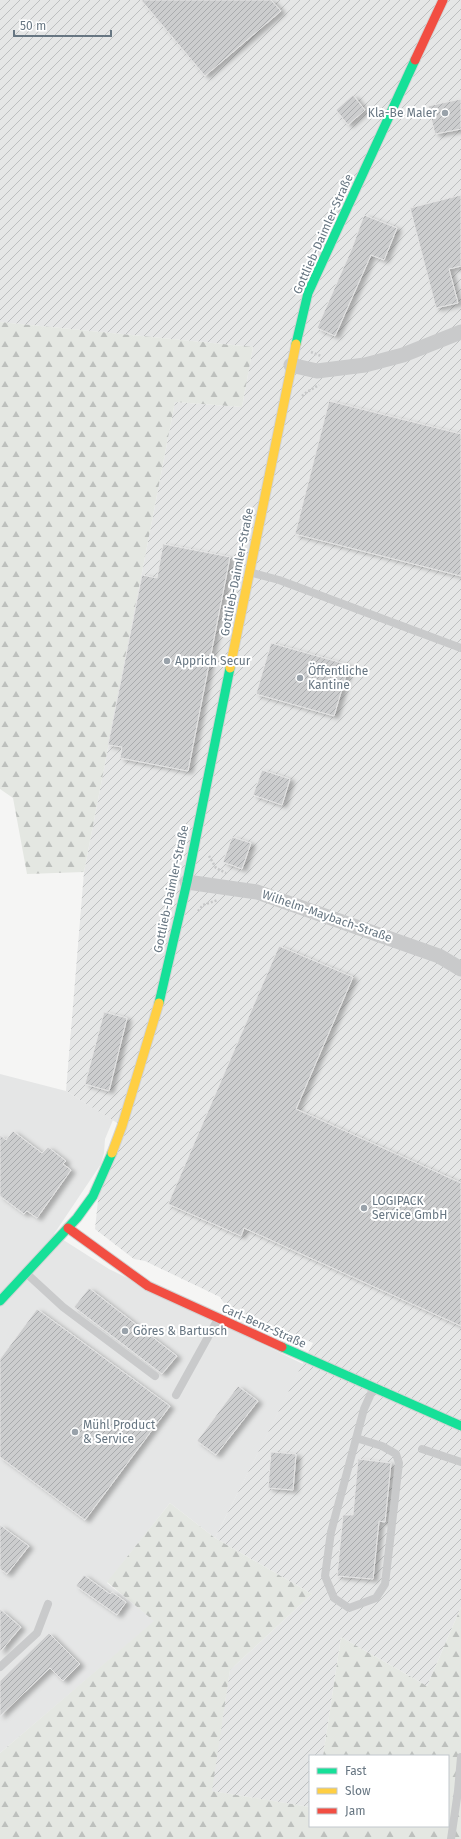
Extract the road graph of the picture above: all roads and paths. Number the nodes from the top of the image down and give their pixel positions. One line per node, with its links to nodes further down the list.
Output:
1 (443, 0): 3 (street, Gottlieb-Daimler-Straße)
2 (461, 332): 3 (street)
3 (291, 365): 4 (street, Gottlieb-Daimler-Straße)
4 (250, 572): 5 (lane); 6 (street, Gottlieb-Daimler-Straße)
5 (461, 648)
6 (186, 882): 7 (street, Wilhelm-Maybach-Straße); 8 (street, Gottlieb-Daimler-Straße)
7 (461, 968)
8 (68, 1228): 9 (street, Gottlieb-Daimler-Straße); 11 (street, Carl-Benz-Straße)
9 (26, 1272): 10 (street, Gottlieb-Daimler-Straße); 12 (lane)
10 (0, 1301)
11 (218, 1319): 13 (street, Carl-Benz-Straße); 14 (lane)
12 (155, 1376)
13 (373, 1388): 15 (street, Carl-Benz-Straße); 16 (lane)
14 (176, 1395)
15 (461, 1426)
16 (356, 1438): 16 (lane)
17 (422, 1449): 18 (lane)
18 (461, 1462)
19 (48, 1604): 20 (lane)
20 (0, 1667)
21 (461, 1757): 22 (lane)
22 (451, 1839)

